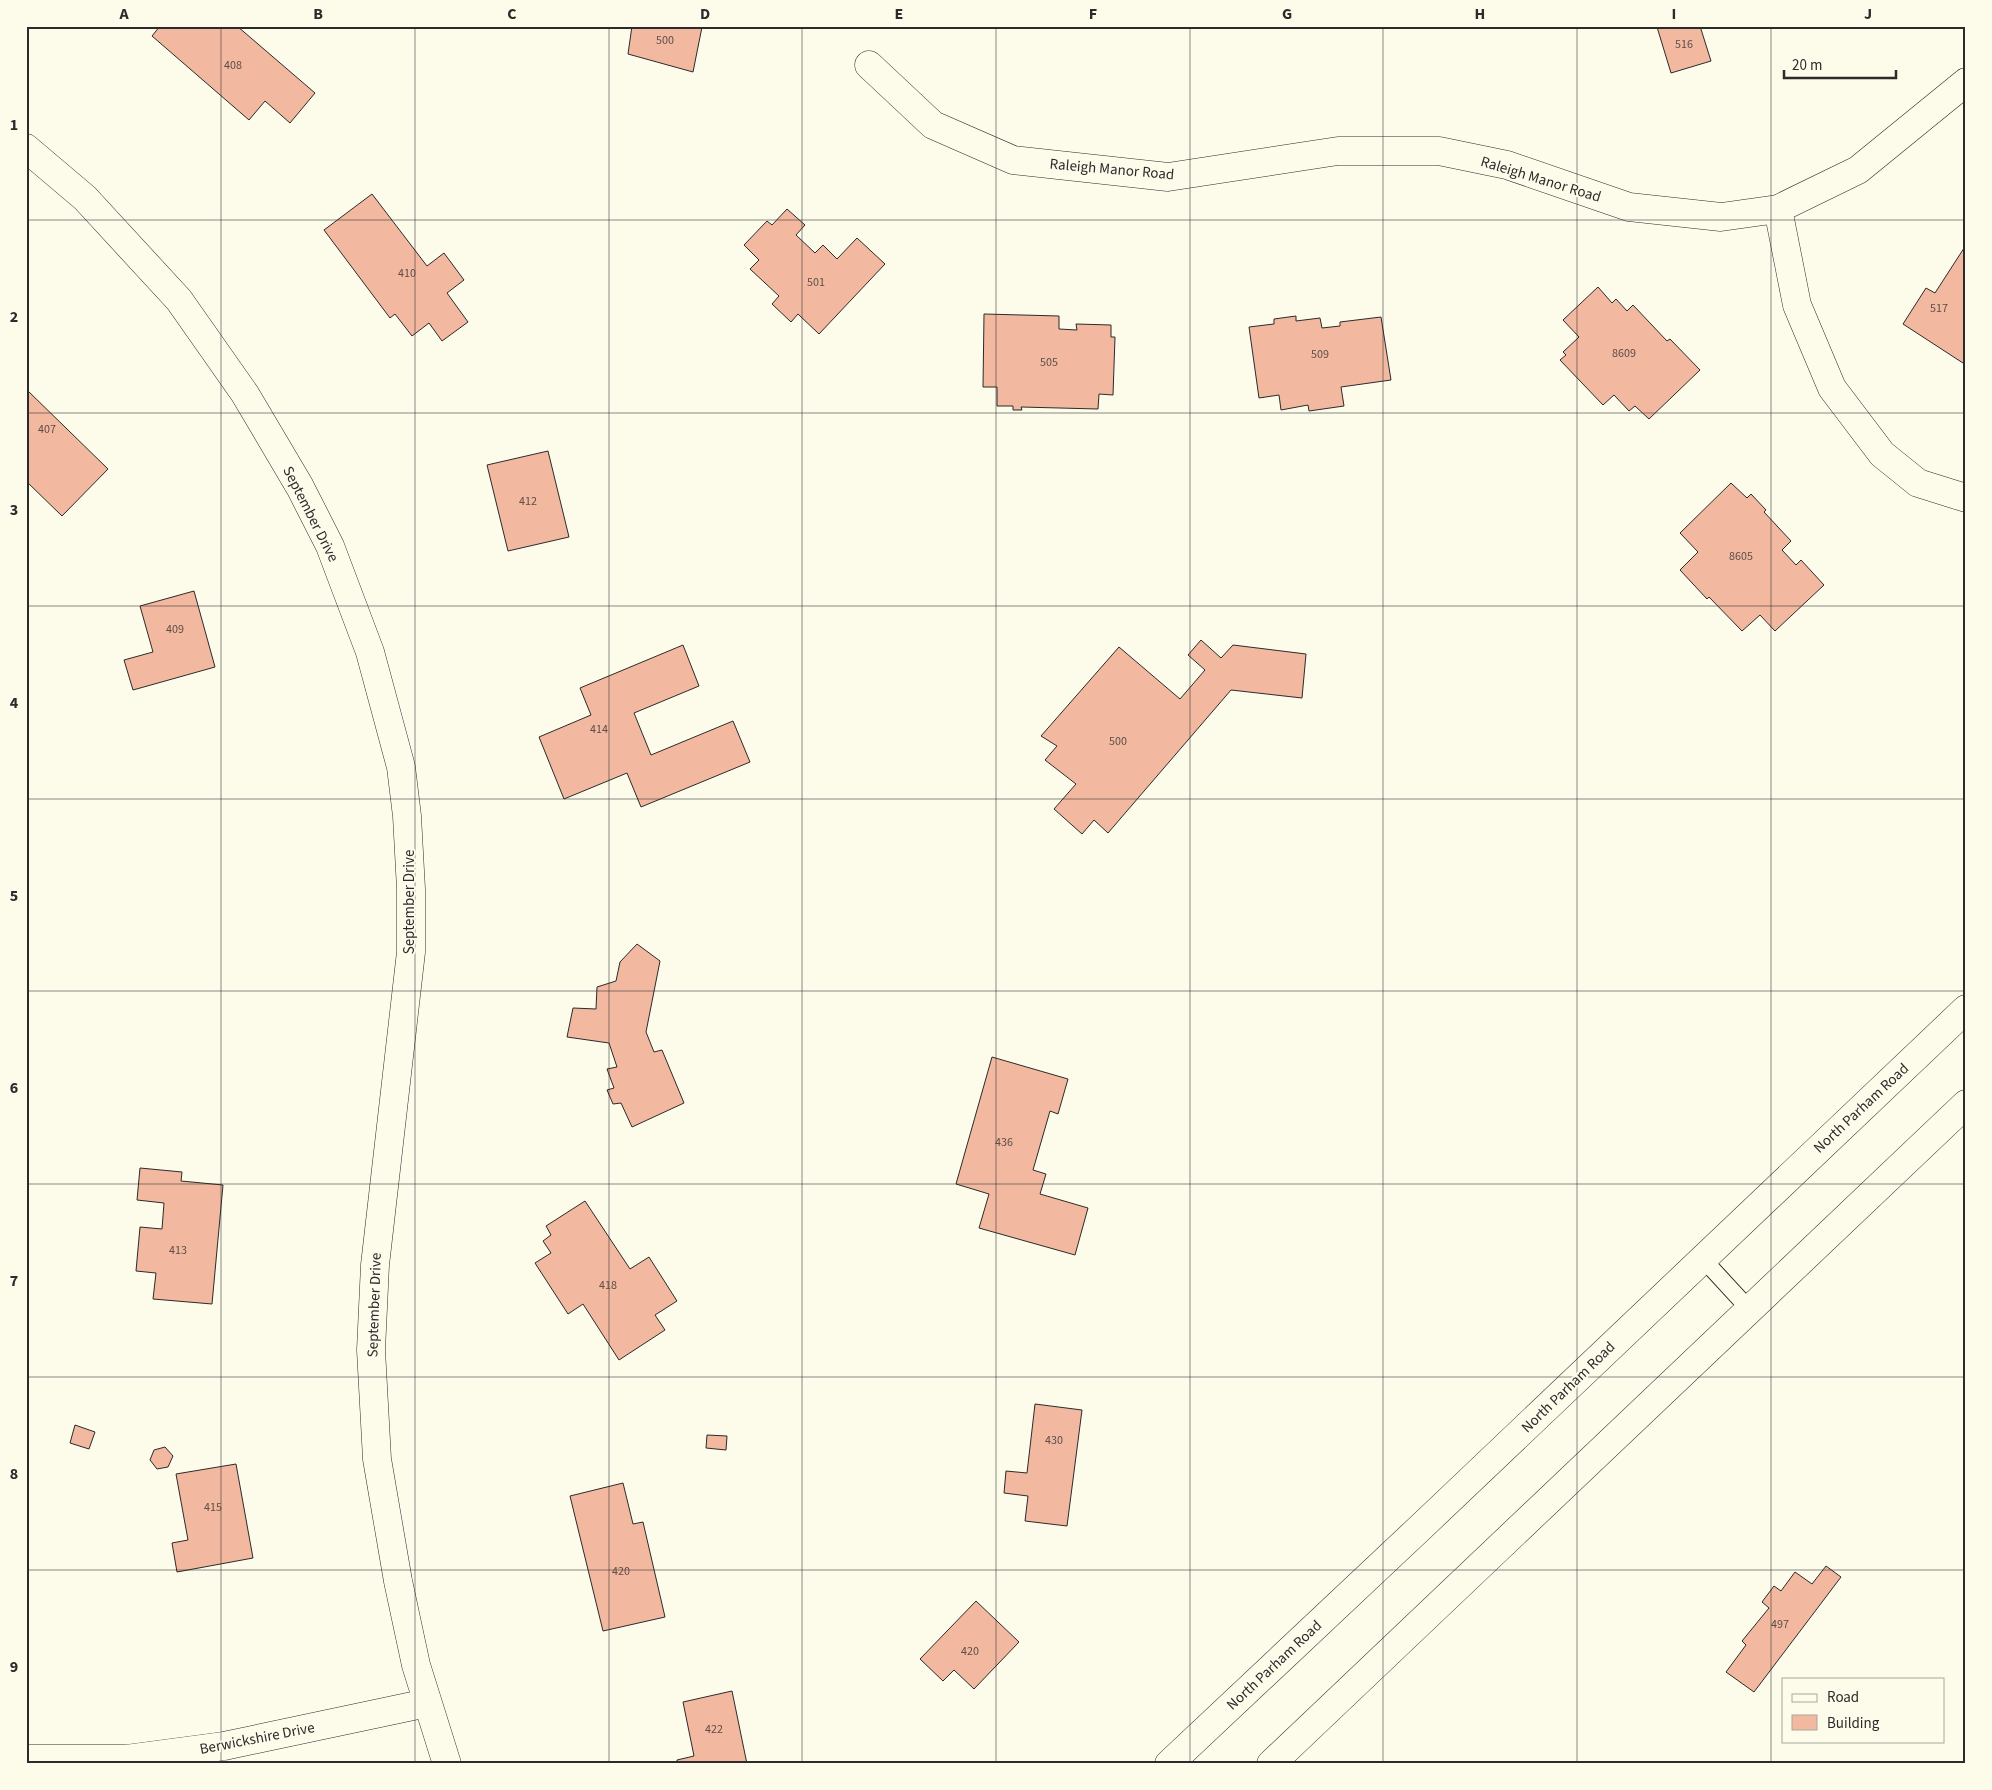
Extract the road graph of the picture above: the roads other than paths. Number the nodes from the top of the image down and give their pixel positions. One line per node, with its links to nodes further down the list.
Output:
1 (869, 65): 4 (main road, Raleigh Manor Road)
2 (1966, 82): 4 (main road, Raleigh Manor Road)
3 (26, 148): 10 (main road, September Drive)
4 (1778, 209): 5 (main road)
5 (1966, 498)
6 (1966, 1009): 8 (main road, North Parham Road)
7 (1966, 1104): 9 (main road)
8 (1703, 1259): 9 (lane); 13 (main road, North Parham Road)
9 (1749, 1309): 14 (main road)
10 (427, 1703): 11 (main road, Berwickshire Drive); 12 (main road, September Drive)
11 (26, 1759)
12 (447, 1764)
13 (1169, 1764)
14 (1271, 1764)

